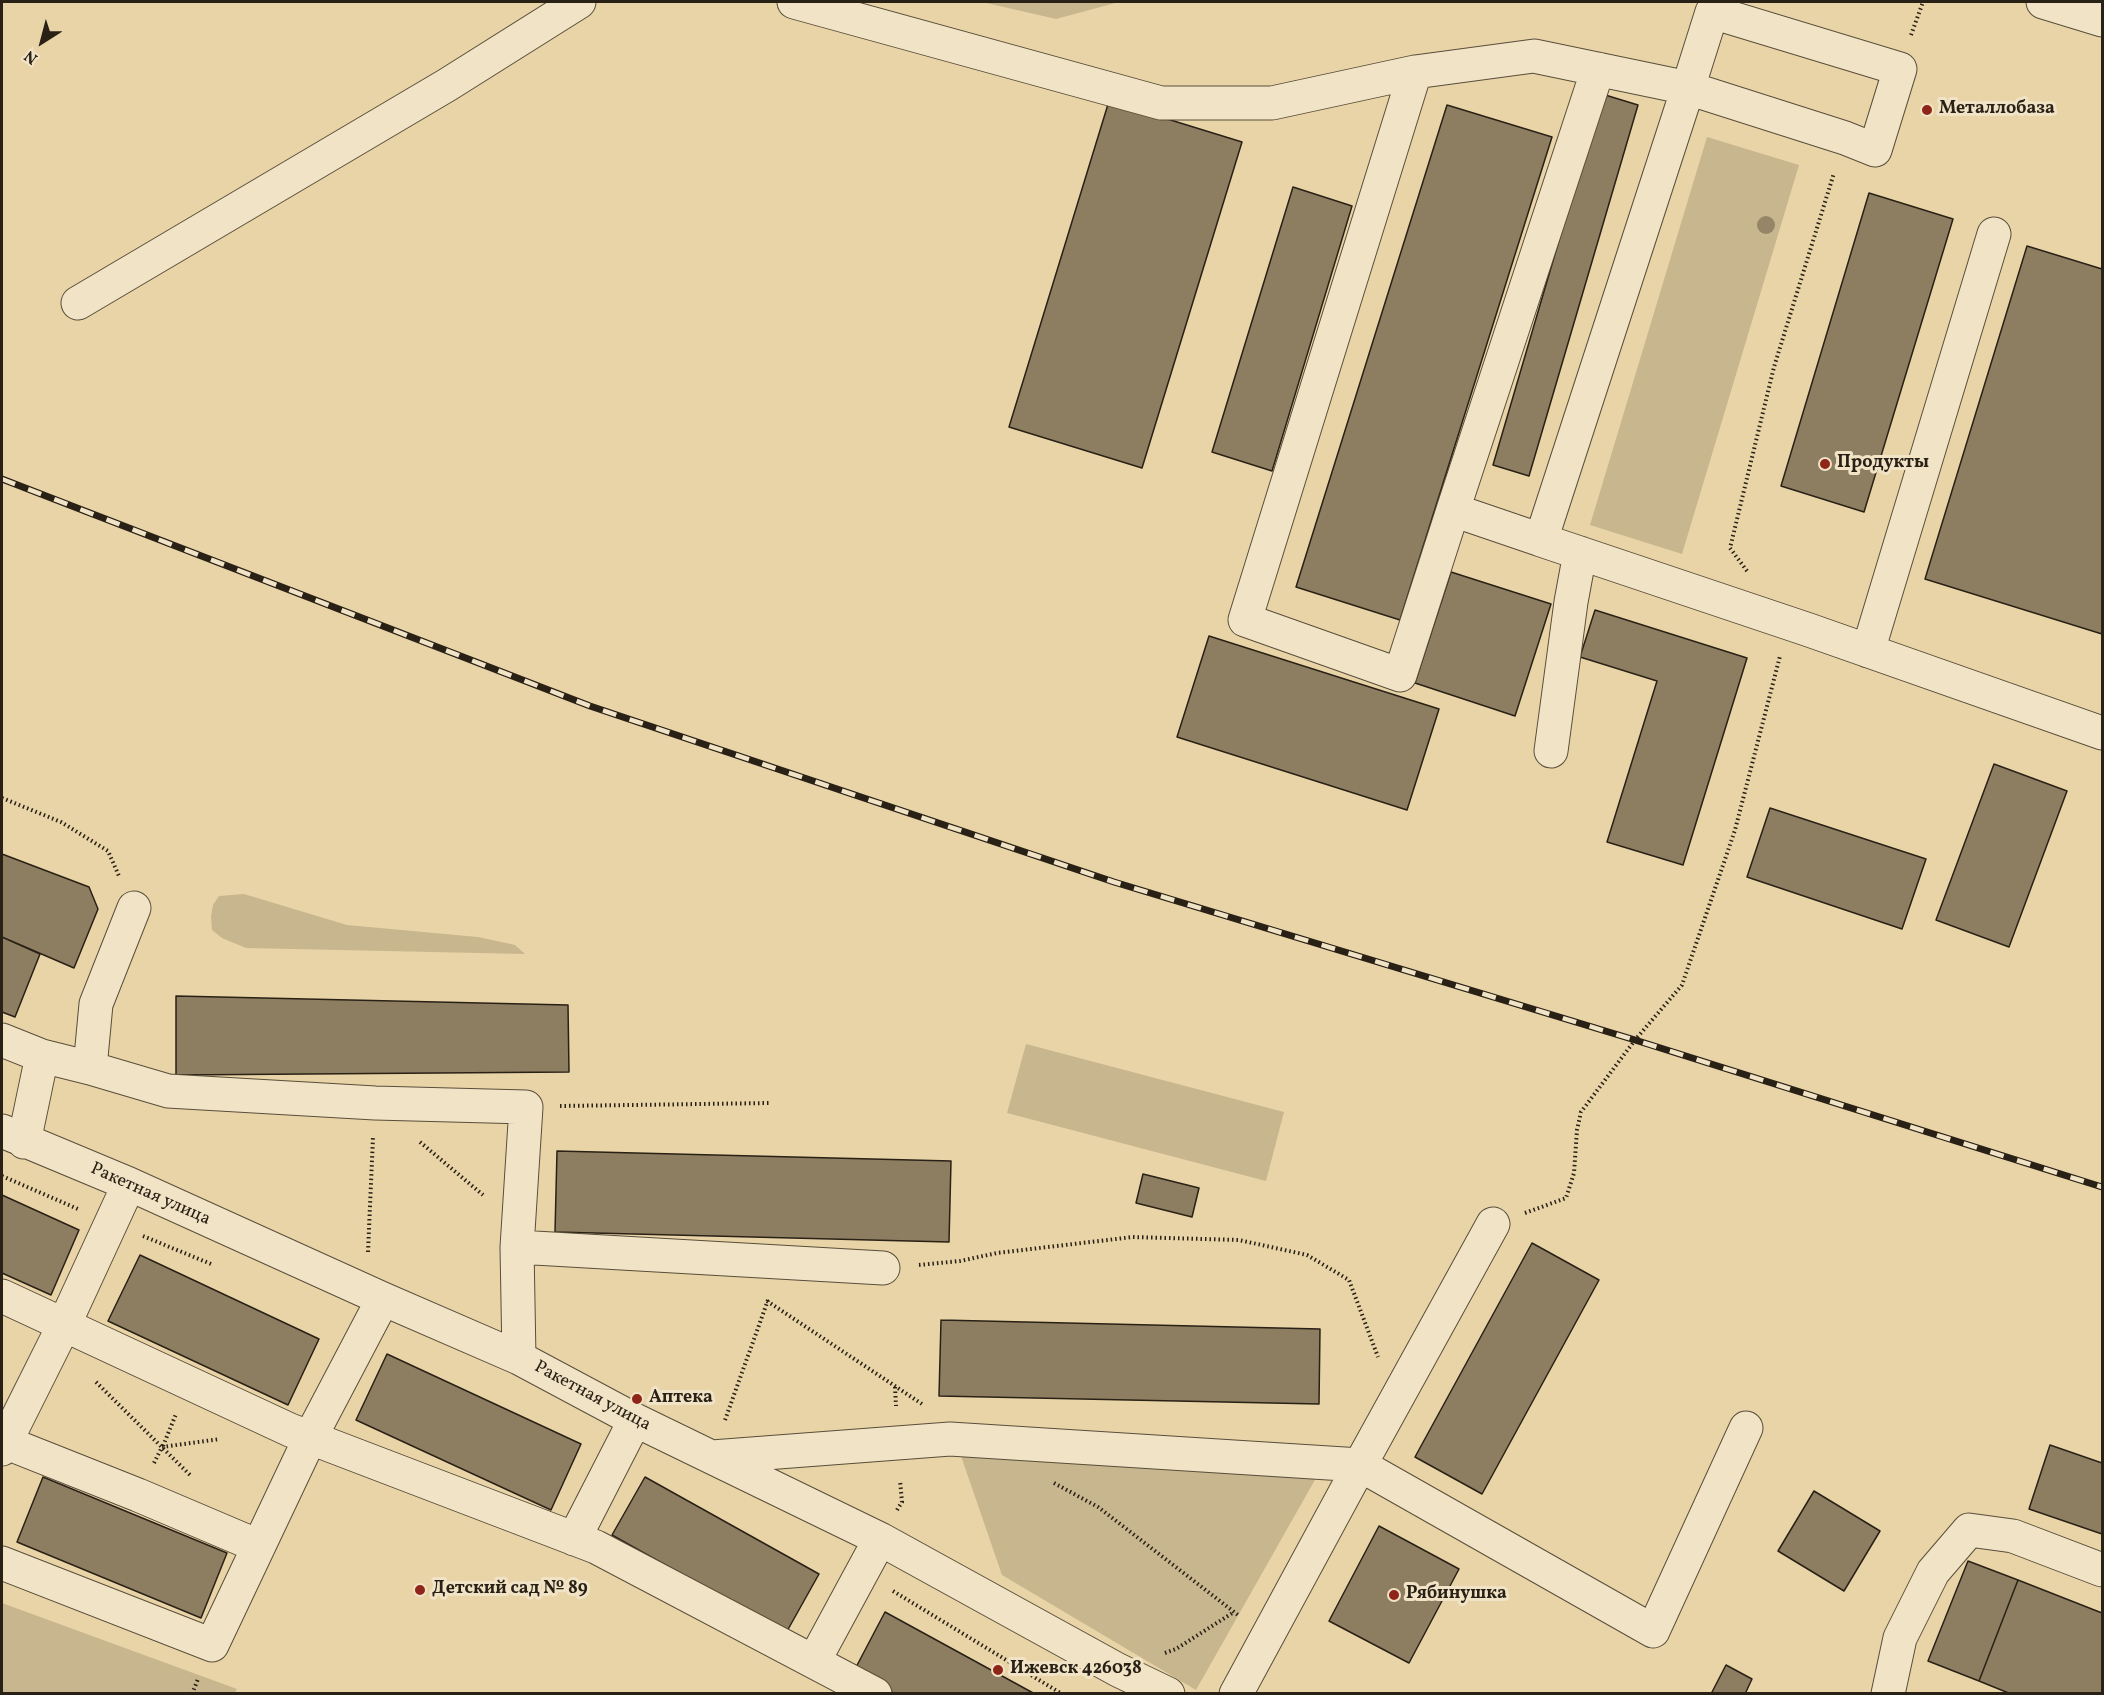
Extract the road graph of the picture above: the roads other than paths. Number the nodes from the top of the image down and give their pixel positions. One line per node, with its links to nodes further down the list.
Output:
1 (579, 2): 10 (street)
2 (794, 2): 7 (street)
3 (2043, 2): 5 (street)
4 (1716, 7): 8 (street); 8 (street)
5 (2103, 20)
6 (1598, 69): 7 (street); 8 (street); 11 (street)
7 (1415, 72): 11 (street)
8 (1688, 88): 12 (street)
9 (1994, 234): 14 (street)
10 (78, 303)
11 (1453, 510): 12 (street)
12 (1541, 540): 13 (street)
13 (1580, 553): 14 (street); 16 (street)
14 (1868, 651): 15 (street)
15 (2103, 733)
16 (1551, 751)
17 (134, 908): 20 (street)
18 (2, 1040): 19 (street)
19 (42, 1056): 20 (street); 21 (street)
20 (90, 1068): 24 (street)
21 (13, 1137): 22 (street, Ракетная улица)
22 (129, 1184): 26 (street, Ракетная улица); 28 (street)
23 (1493, 1224): 35 (street)
24 (517, 1236): 25 (street); 29 (street)
25 (883, 1268)
26 (375, 1295): 29 (street, Ракетная улица); 32 (street)
27 (2, 1296): 28 (street)
28 (60, 1333): 32 (street); 33 (street)
29 (519, 1358): 30 (street, Ракетная улица)
30 (635, 1420): 34 (street, Ракетная улица); 36 (street)
31 (1746, 1428): 35 (street)
32 (310, 1438): 36 (street); 38 (street)
33 (3, 1444): 38 (street)
34 (711, 1457): 35 (street); 37 (street, Ракетная улица)
35 (1360, 1465): 45 (street)
36 (574, 1539): 41 (street)
37 (880, 1539): 41 (street); 42 (street, Ракетная улица)
38 (258, 1546): 39 (street)
39 (2, 1563)
40 (2103, 1570): 46 (street)
41 (814, 1661): 43 (street)
42 (1111, 1682): 44 (street, Ракетная улица)
43 (875, 1694)
44 (1168, 1694)
45 (1236, 1694)
46 (1888, 1694)

